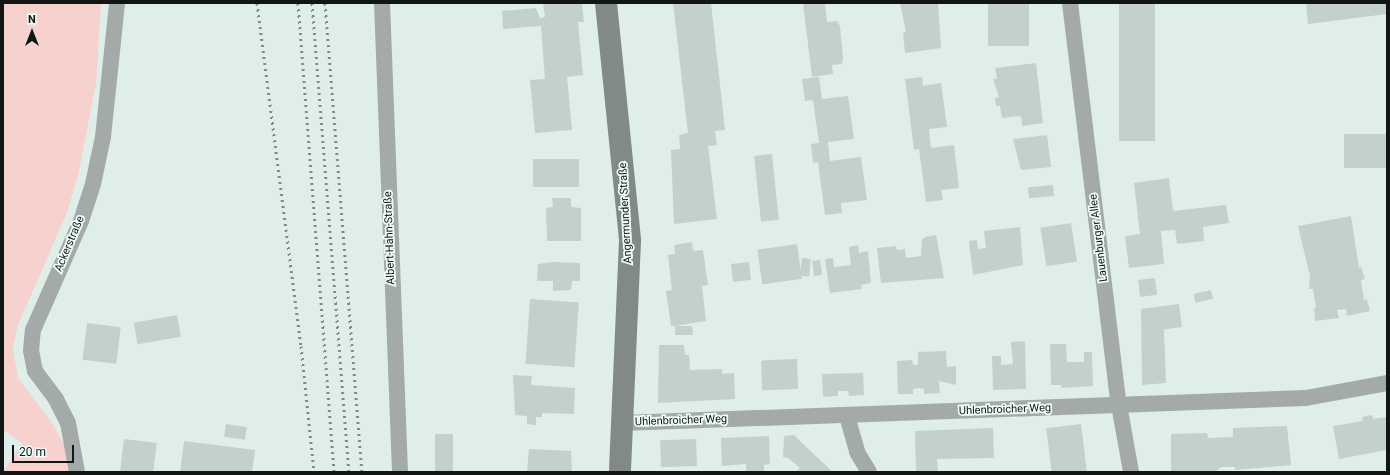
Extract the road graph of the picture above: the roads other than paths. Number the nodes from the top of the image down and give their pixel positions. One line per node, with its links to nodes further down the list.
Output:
1 (117, 3): 9 (street, Ackerstraße)
2 (382, 3): 10 (street, Albert-Hahn-Straße)
3 (606, 3): 8 (main road, Angermunder Straße)
4 (1070, 3): 6 (street, Lauenburger Allee)
5 (1387, 383): 6 (street, Uhlenbroicher Weg)
6 (1119, 405): 7 (street, Uhlenbroicher Weg); 13 (street, Lauenburger Allee)
7 (847, 416): 8 (street, Uhlenbroicher Weg); 12 (street)
8 (622, 423): 11 (main road, Angermunder Straße)
9 (77, 472)
10 (400, 472)
11 (620, 472)
12 (869, 472)
13 (1131, 472)

